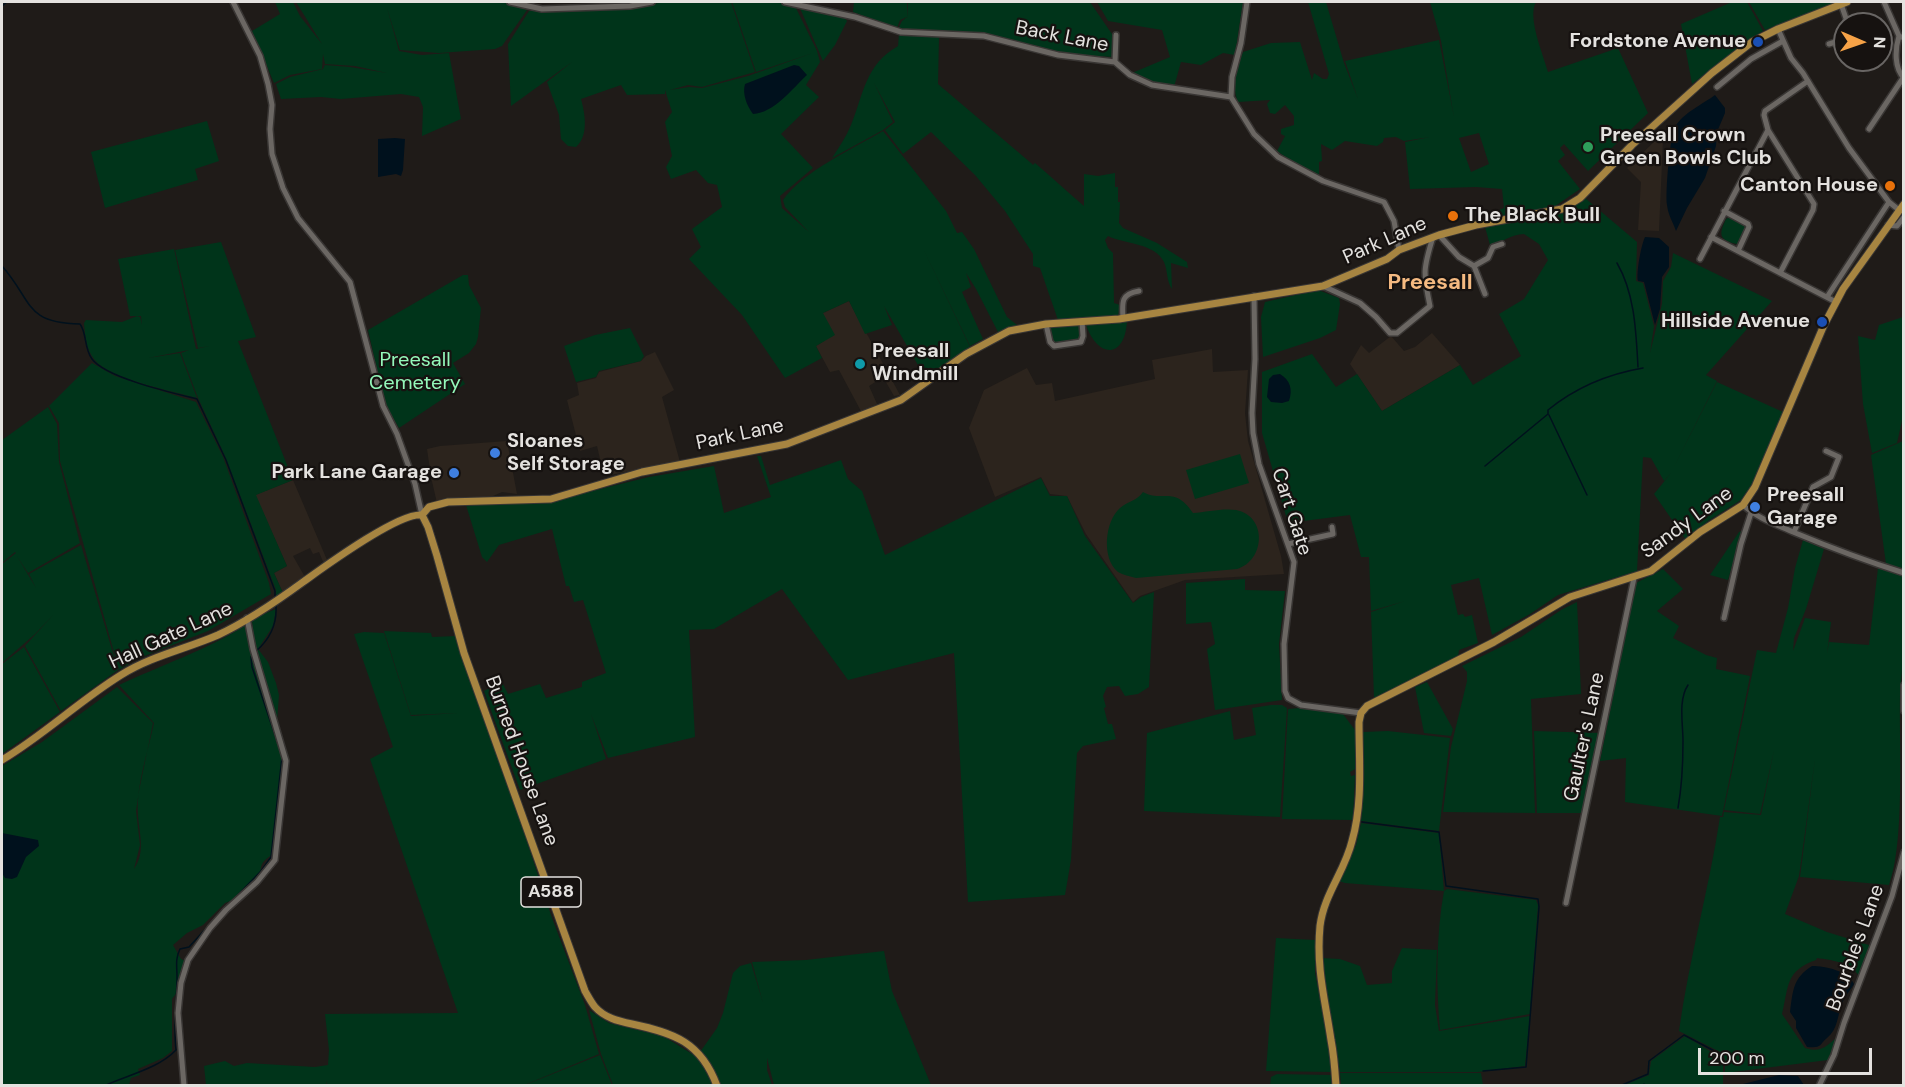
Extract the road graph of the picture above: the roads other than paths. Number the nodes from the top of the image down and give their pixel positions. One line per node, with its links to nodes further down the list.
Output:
1 (233, 2): 48 (street)
2 (510, 2): 3 (street)
3 (652, 2)
4 (785, 2): 14 (street, Back Lane)
5 (1247, 2): 18 (street)
6 (1884, 2): 10 (street)
7 (1844, 3): 8 (main road, Park Lane)
8 (1778, 28): 11 (street); 24 (main road, Park Lane)
9 (1116, 35): 14 (street)
10 (1901, 37): 15 (street)
11 (1783, 41): 16 (street); 17 (street)
12 (1833, 43): 13 (street)
13 (1829, 44)
14 (1115, 62): 18 (street, Back Lane)
15 (1903, 78): 20 (street)
16 (1808, 81): 19 (street); 21 (street)
17 (1717, 87)
18 (1231, 97): 28 (street)
19 (1768, 129): 23 (street); 33 (street)
20 (1869, 129)
21 (1889, 202): 22 (street); 40 (street)
22 (1902, 210): 41 (main road, Sandy Lane)
23 (1724, 211): 25 (street); 29 (street)
24 (1436, 236): 27 (main road, Park Lane); 32 (street); 34 (street)
25 (1711, 237): 29 (street); 31 (street)
26 (1502, 244): 32 (street)
27 (1410, 246): 28 (main road, Park Lane); 30 (street)
28 (1399, 250): 34 (main road, Park Lane)
29 (1738, 251): 33 (street)
30 (1414, 254)
31 (1700, 259)
32 (1474, 267): 38 (street)
33 (1780, 273): 40 (street)
34 (1323, 286): 39 (main road, Park Lane)
35 (1125, 287): 37 (street)
36 (1139, 291): 37 (street)
37 (1130, 292): 42 (street)
38 (1485, 294)
39 (1254, 296): 42 (main road, Park Lane); 51 (street, Cart Gate)
40 (1827, 297): 41 (street)
41 (1836, 302): 46 (main road, Sandy Lane)
42 (1123, 318): 43 (main road, Park Lane)
43 (1082, 321): 44 (main road, Park Lane); 44 (street)
44 (1046, 324): 48 (main road, Park Lane)
45 (1826, 451): 50 (street)
46 (1743, 505): 47 (street); 53 (main road, Sandy Lane)
47 (1751, 513): 50 (street); 55 (street)
48 (422, 515): 54 (main road, Hall Gate Lane); 63 (main road, Burned House Lane / A588)
49 (1332, 527): 51 (street)
50 (1794, 532): 52 (street)
51 (1288, 544): 58 (street, Cart Gate)
52 (1904, 573)
53 (1634, 578): 58 (main road, Sandy Lane); 61 (street, Gaulter's Lane)
54 (247, 618): 59 (main road, Hall Gate Lane); 62 (street)
55 (1724, 618)
56 (1904, 686): 57 (street)
57 (1904, 711)
58 (1361, 713): 64 (main road)
59 (2, 760)
60 (1904, 852): 65 (street, Bourble's Lane)
61 (1566, 903)
62 (184, 1086)
63 (717, 1086)
64 (1336, 1086)
65 (1819, 1086)

